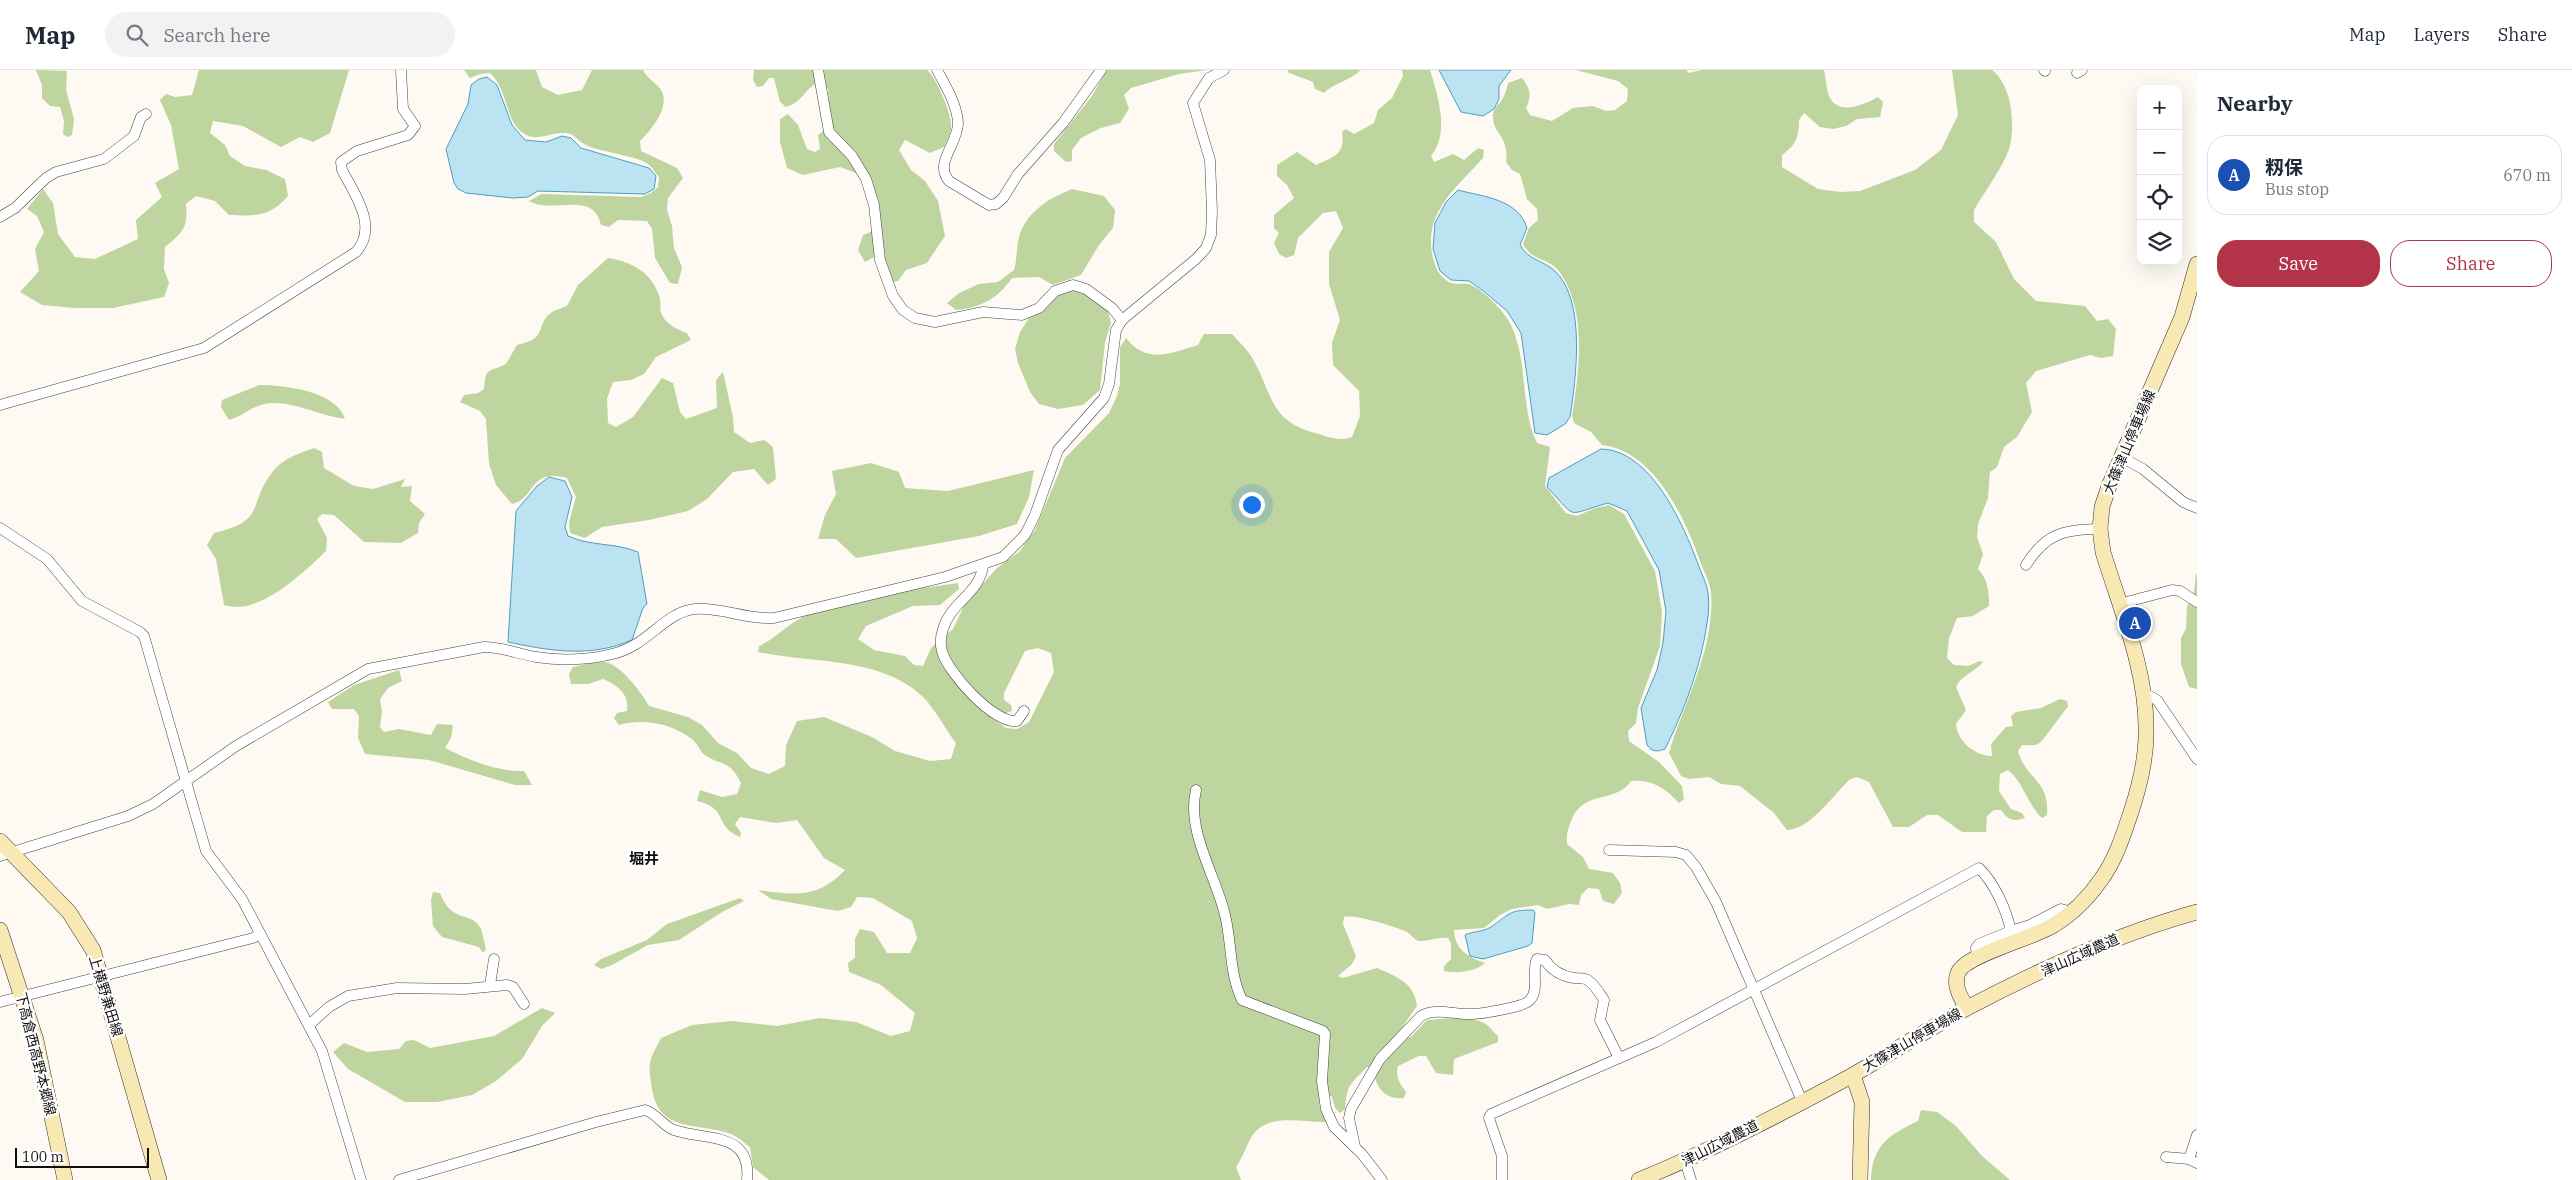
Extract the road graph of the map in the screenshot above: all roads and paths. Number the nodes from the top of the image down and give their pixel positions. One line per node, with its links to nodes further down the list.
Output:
1 (401, 70): 10 (street)
2 (818, 70): 9 (street)
3 (937, 70): 4 (street)
4 (1101, 70)
5 (1224, 70): 9 (street)
6 (146, 114): 7 (street)
7 (0, 217)
8 (2197, 264): 11 (main road, 大篠津山停車場線)
9 (1122, 320): 16 (street)
10 (0, 405)
11 (2121, 457): 12 (street); 14 (main road, 大篠津山停車場線)
12 (2197, 508)
13 (0, 528): 22 (street)
14 (2100, 529): 15 (street); 18 (main road, 大篠津山停車場線)
15 (2026, 565)
16 (983, 566): 20 (street); 22 (street)
17 (2197, 602): 18 (street)
18 (2119, 604): 19 (main road, 大篠津山停車場線)
19 (2144, 693): 21 (street); 27 (main road, 大篠津山停車場線)
20 (1024, 711)
21 (2197, 759)
22 (187, 782): 26 (street); 31 (street)
23 (1196, 790): 46 (street)
24 (0, 841): 26 (main road, 上横野兼田線)
25 (1610, 850): 36 (street)
26 (6, 854): 34 (main road, 上横野兼田線)
27 (2071, 912): 30 (street); 32 (main road, 大篠津山停車場線)
28 (2197, 912): 40 (main road, 津山広域農道)
29 (0, 930): 37 (main road, 下高倉西高野本郷線)
30 (2012, 931): 32 (street); 36 (street)
31 (260, 934): 34 (street); 41 (street)
32 (1977, 956): 40 (main road, 大篠津山停車場線)
33 (494, 958): 35 (street)
34 (101, 977): 37 (street); 51 (main road, 上横野兼田線)
35 (490, 985): 39 (street); 41 (street)
36 (1753, 990): 42 (street); 44 (street)
37 (23, 996): 38 (street); 50 (main road, 下高倉西高野本郷線)
38 (0, 1002)
39 (524, 1004)
40 (1967, 1008): 43 (main road, 大篠津山停車場線)
41 (308, 1025): 52 (street)
42 (1619, 1058): 46 (street); 56 (street)
43 (1853, 1074): 44 (main road, 津山広域農道); 59 (main road, 大篠津山停車場線)
44 (1802, 1101): 48 (main road, 津山広域農道)
45 (2197, 1135): 49 (street)
46 (1355, 1147): 55 (street)
47 (2166, 1157): 49 (street)
48 (1685, 1161): 57 (main road, 津山広域農道); 58 (street)
49 (2193, 1161)
50 (65, 1180)
51 (159, 1180)
52 (361, 1180)
53 (399, 1180): 54 (street)
54 (747, 1180)
55 (1382, 1180)
56 (1502, 1180)
57 (1639, 1180)
58 (1691, 1180)
59 (1860, 1180)

